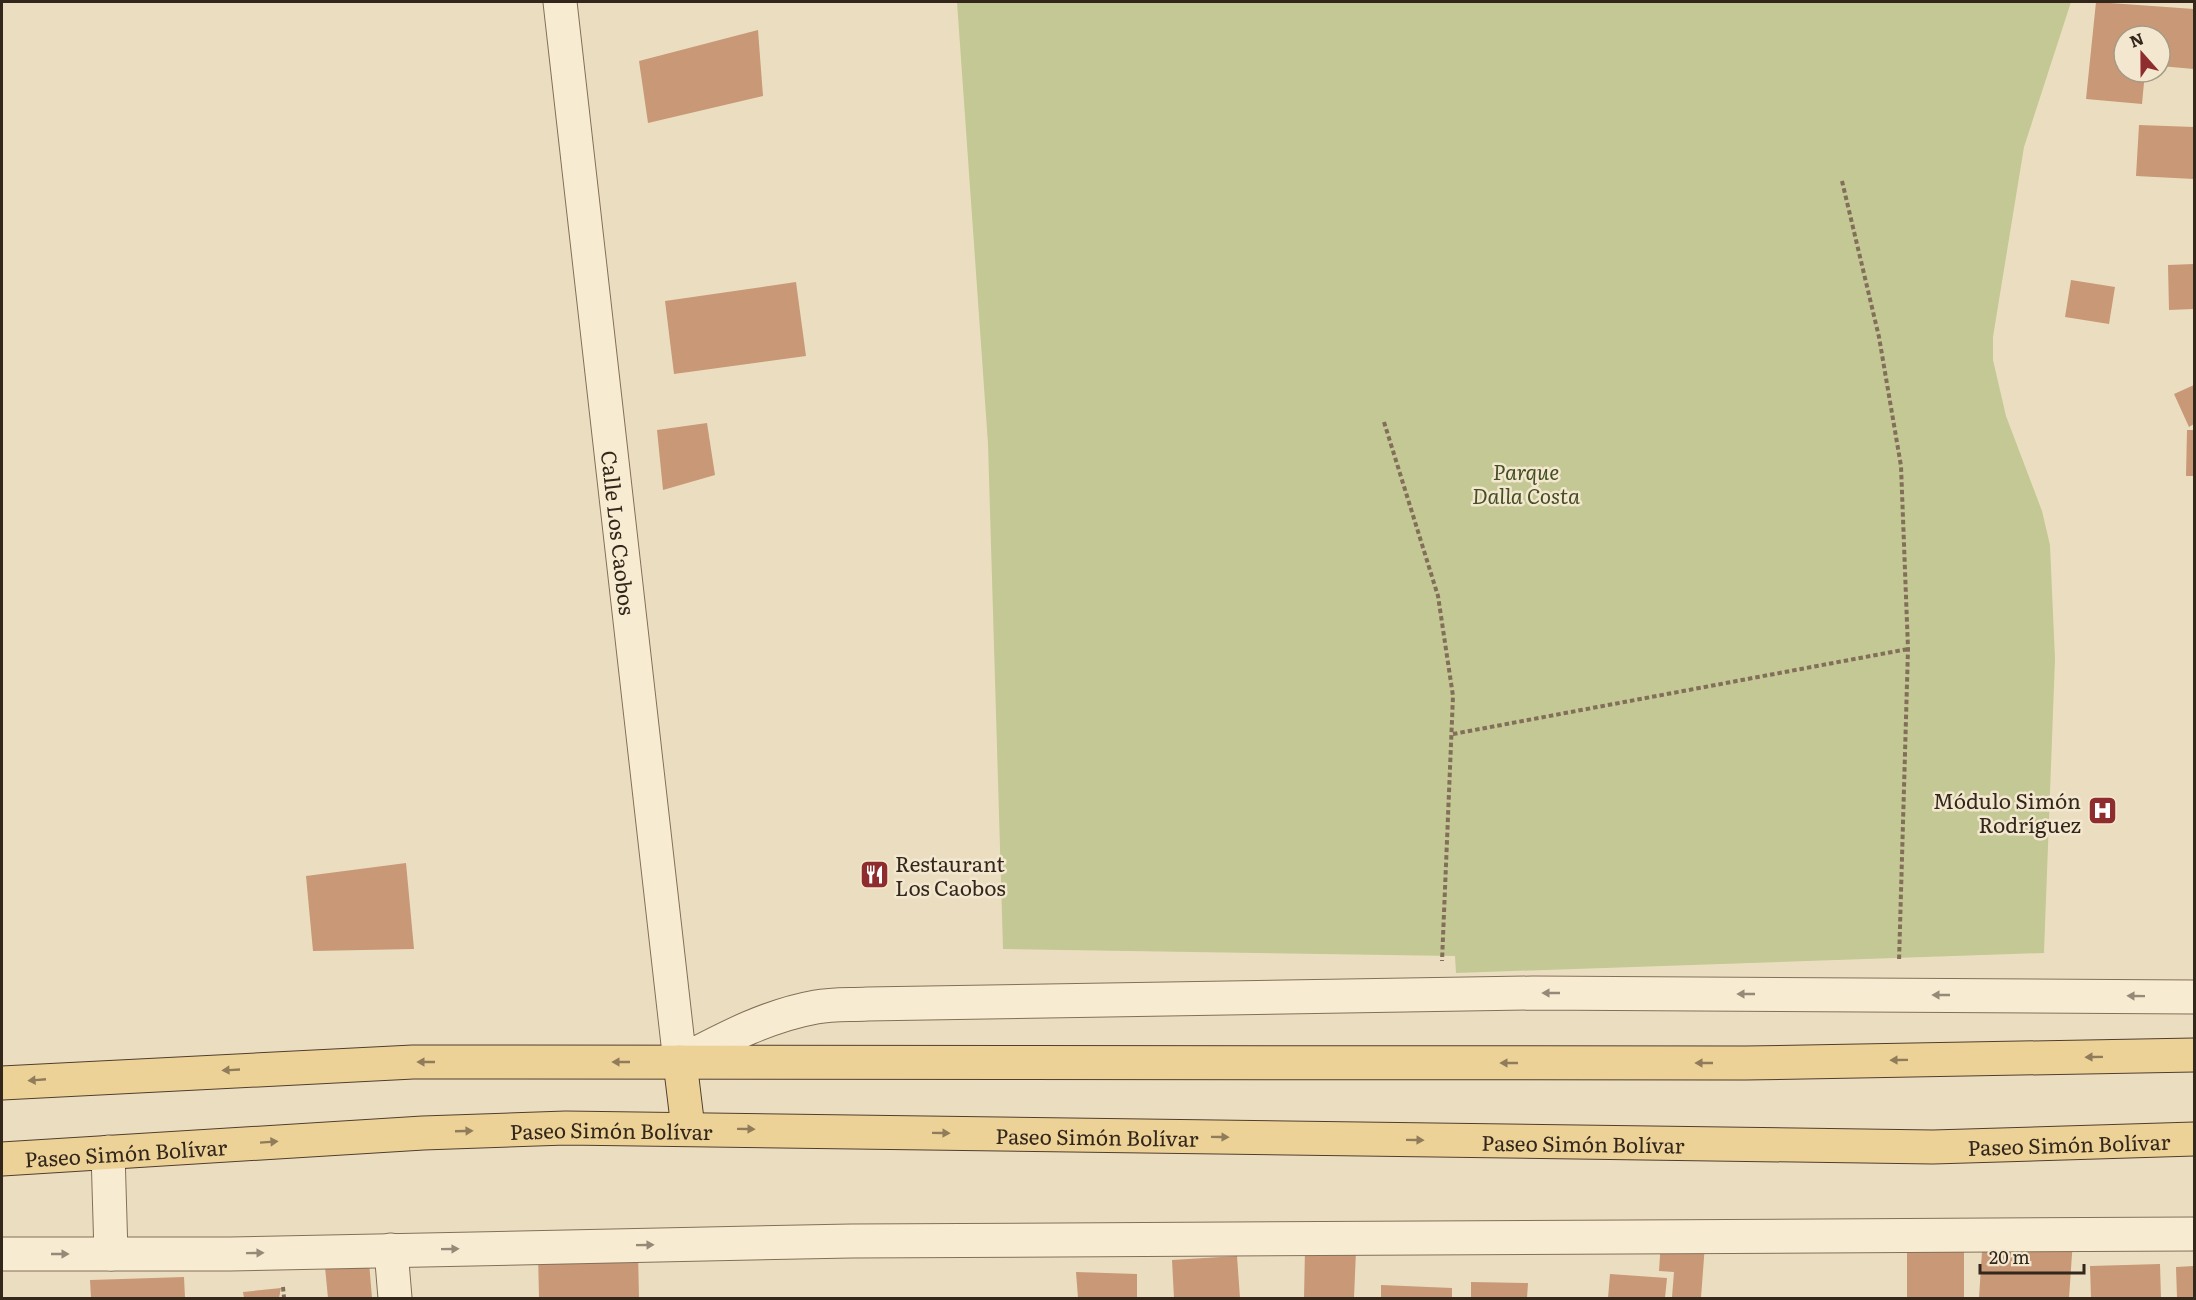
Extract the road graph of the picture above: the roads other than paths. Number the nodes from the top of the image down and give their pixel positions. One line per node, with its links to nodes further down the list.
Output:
1 (560, 2): 4 (street, Calle Los Caobos)
2 (2194, 997): 4 (street, one-way to 4)
3 (2194, 1056): 4 (main road, one-way to 4)
4 (680, 1062): 5 (main road, one-way to 5); 6 (main road)
5 (2, 1083)
6 (688, 1128): 7 (main road, Paseo Simón Bolívar, one-way to 7); 8 (main road, Paseo Simón Bolívar, one-way to 6)
7 (2194, 1139)
8 (108, 1152): 9 (main road, Paseo Simón Bolívar); 13 (street)
9 (2, 1159)
10 (2194, 1234): 11 (street, one-way to 10)
11 (391, 1250): 13 (street, one-way to 11); 14 (street)
12 (2, 1254): 13 (street, one-way to 13)
13 (111, 1254)
14 (395, 1299)

